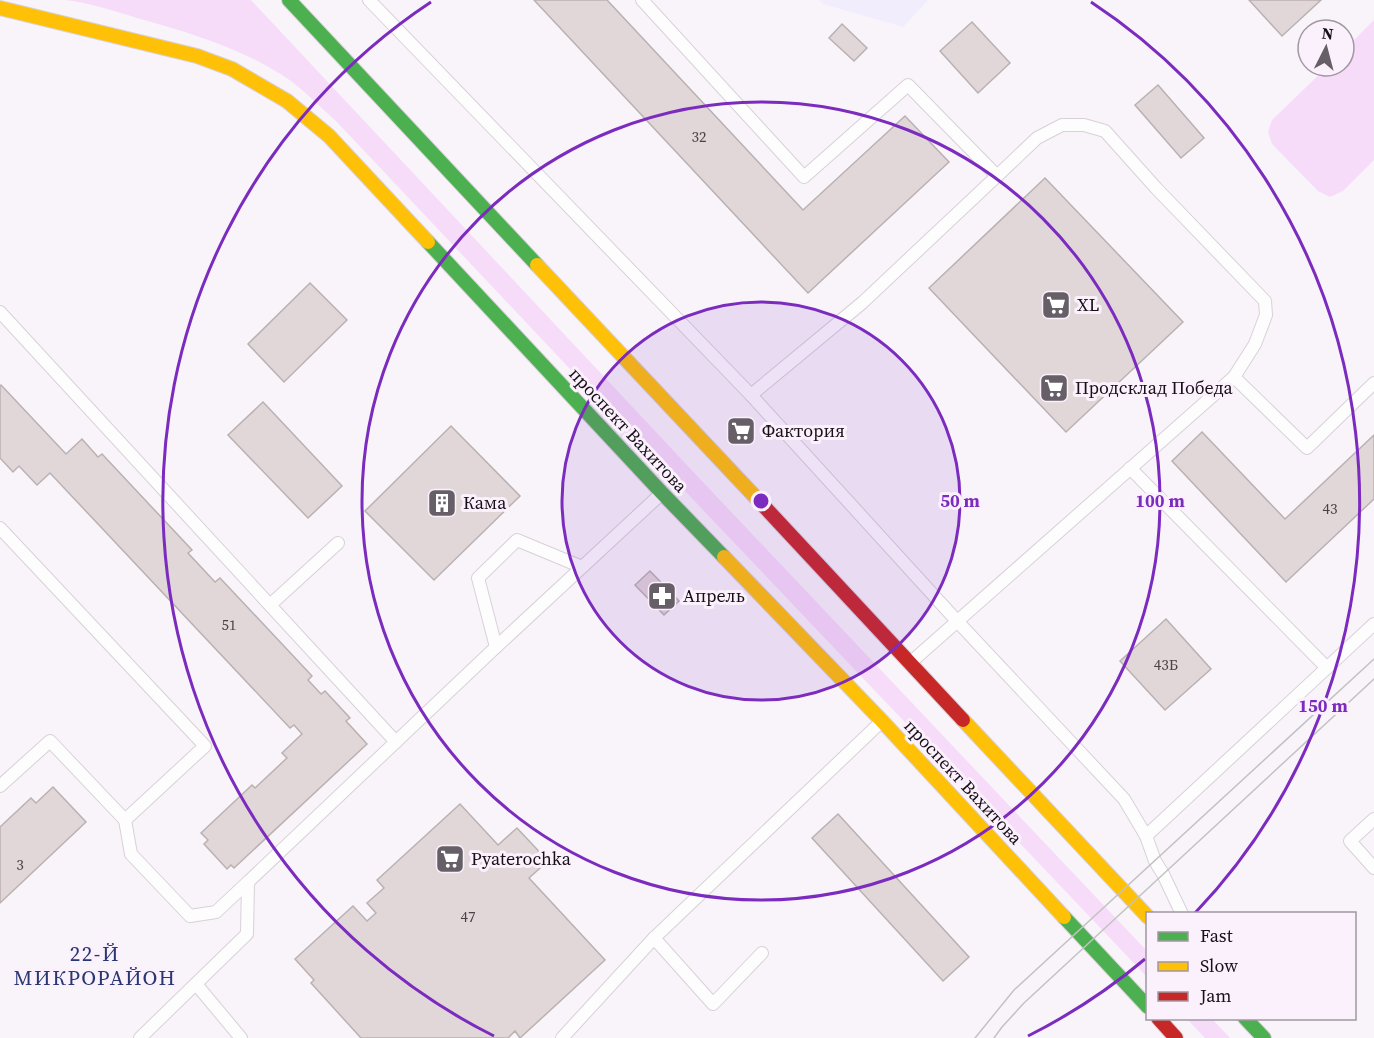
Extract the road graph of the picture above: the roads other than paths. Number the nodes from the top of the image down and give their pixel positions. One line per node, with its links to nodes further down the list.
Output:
1 (289, 0): 19 (main road)
2 (369, 0): 9 (lane)
3 (642, 0): 5 (lane)
4 (0, 8): 11 (main road, проспект Вахитова)
5 (997, 176): 7 (lane); 9 (lane)
6 (0, 312): 15 (lane)
7 (1234, 376): 8 (lane); 10 (lane)
8 (1374, 383)
9 (751, 394): 16 (lane)
10 (1130, 468): 16 (lane); 20 (lane)
11 (662, 493): 14 (lane); 21 (main road, проспект Вахитова)
12 (0, 528): 25 (lane)
13 (339, 543): 15 (lane)
14 (582, 567): 18 (lane); 18 (lane)
15 (270, 605): 22 (lane)
16 (957, 621): 19 (lane); 26 (lane)
17 (1374, 624): 20 (lane)
18 (496, 647): 22 (lane)
19 (909, 663): 30 (main road)
20 (1327, 668): 26 (lane)
21 (882, 721): 31 (lane); 34 (main road, проспект Вахитова)
22 (396, 742): 28 (lane)
23 (0, 786): 25 (lane)
24 (1374, 819): 27 (lane)
25 (125, 820): 28 (lane)
26 (1146, 836): 29 (lane)
27 (1374, 868)
28 (248, 882): 33 (lane)
29 (1181, 912)
30 (1146, 915)
31 (654, 938): 32 (lane); 39 (lane)
32 (762, 953)
33 (196, 984): 37 (lane); 38 (lane)
34 (1146, 1005)
35 (1160, 1020): 40 (main road)
36 (1247, 1020): 41 (main road)
37 (140, 1038)
38 (241, 1038)
39 (562, 1038)
40 (1176, 1038)
41 (1264, 1038)

